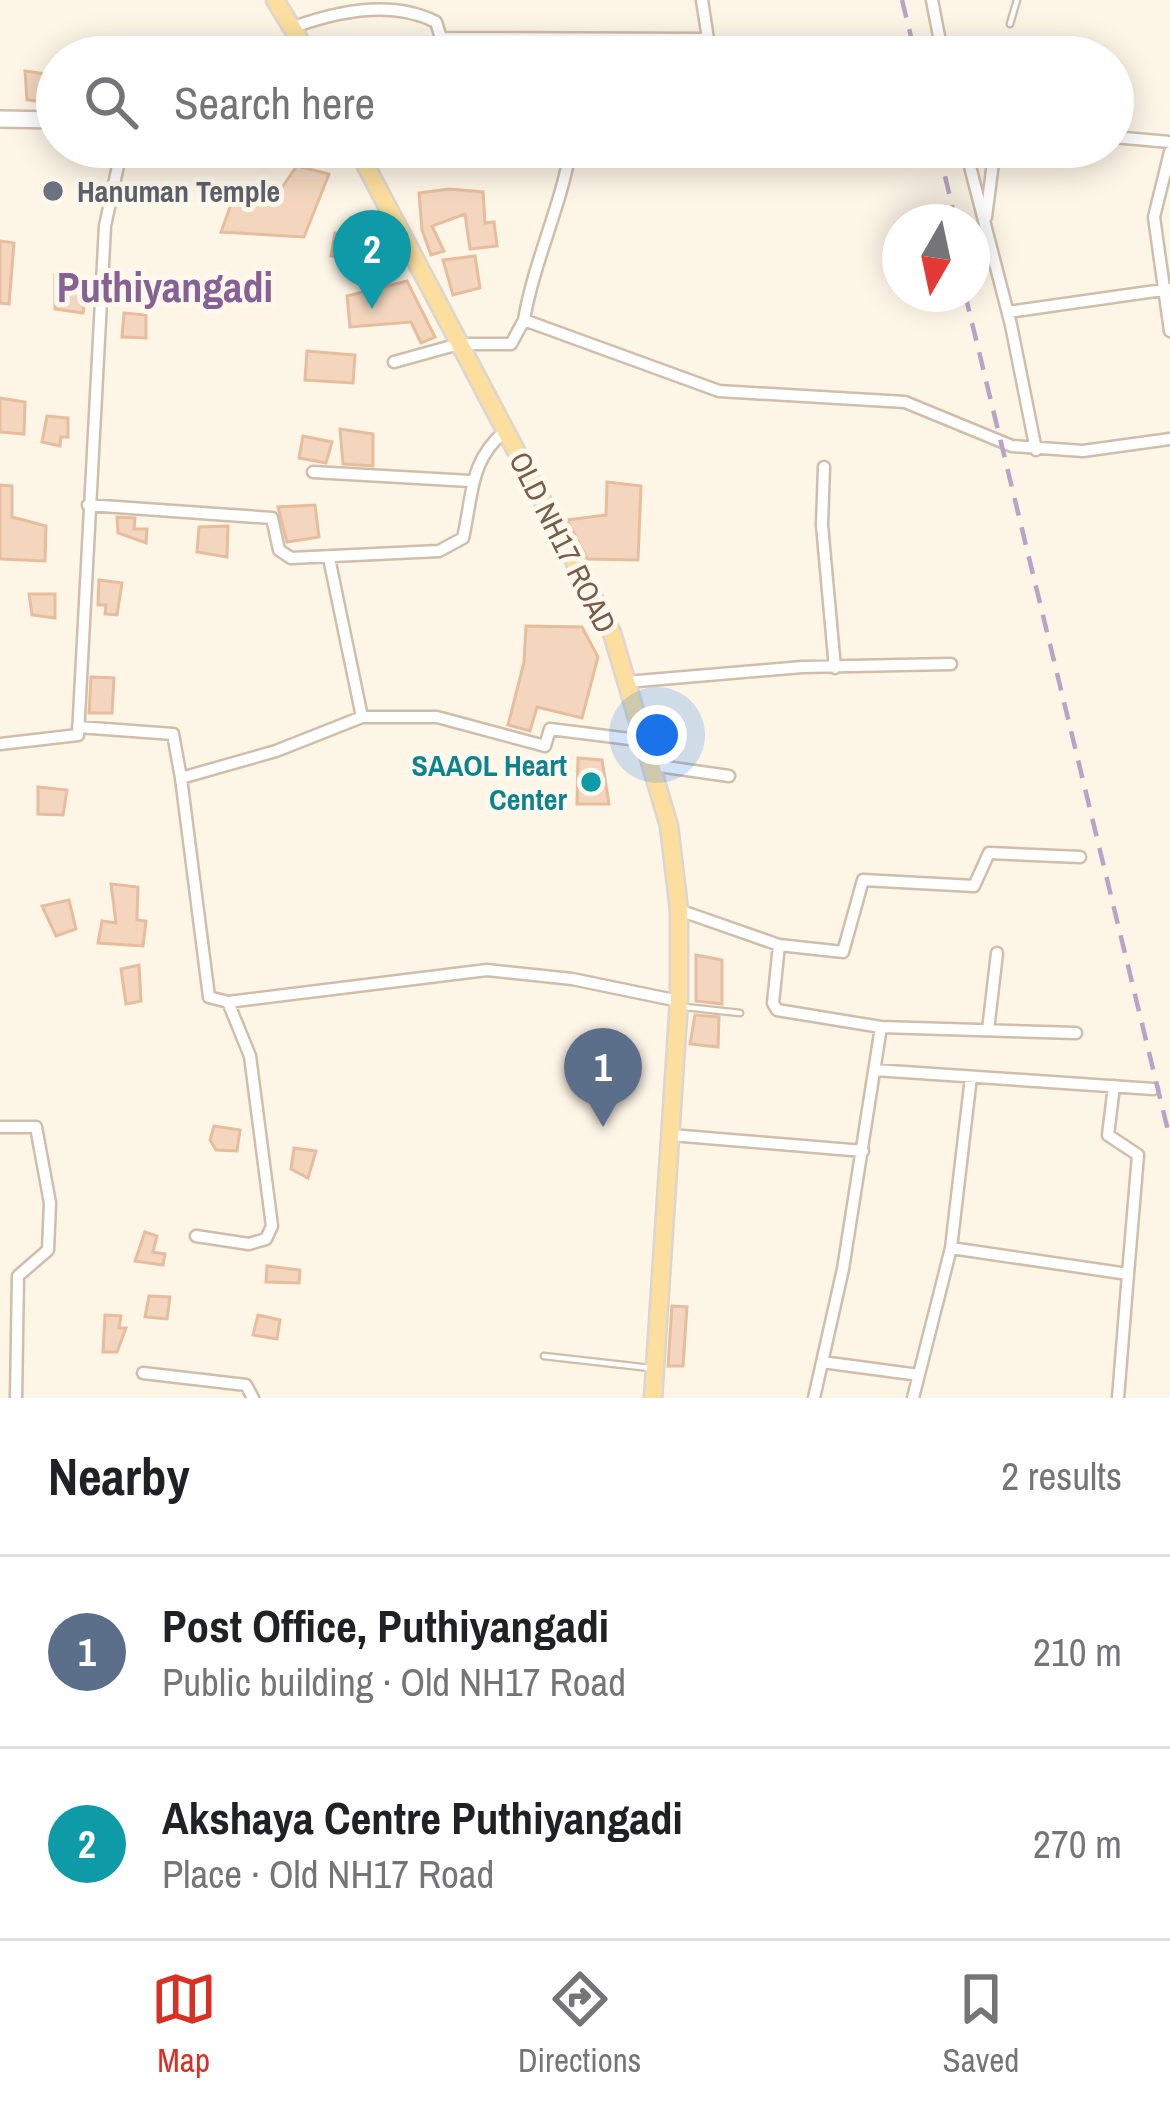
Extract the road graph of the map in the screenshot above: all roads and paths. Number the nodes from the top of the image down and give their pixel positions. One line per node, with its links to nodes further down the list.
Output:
1 (275, 0): 6 (main road)
2 (702, 0): 9 (street)
3 (932, 0): 10 (street)
4 (1017, 0): 5 (lane)
5 (1010, 24)
6 (294, 26): 7 (main road); 8 (street)
7 (299, 36)
8 (440, 36)
9 (708, 36)
10 (939, 36)
11 (0, 119): 12 (main road)
12 (36, 120)
13 (1134, 139): 14 (street)
14 (1170, 142)
15 (1170, 152): 24 (street)
16 (117, 168): 36 (street)
17 (367, 168): 28 (main road, OLD NH17 ROAD)
18 (568, 168): 26 (street)
19 (970, 168): 21 (street)
20 (992, 168): 22 (street)
21 (979, 204)
22 (988, 204)
23 (990, 245): 25 (street)
24 (1166, 290): 25 (street); 27 (street)
25 (1008, 312): 32 (street)
26 (524, 320): 28 (street); 32 (street)
27 (1170, 331)
28 (459, 344): 29 (street); 30 (main road, OLD NH17 ROAD)
29 (394, 362)
30 (505, 430): 35 (street); 40 (main road, OLD NH17 ROAD)
31 (1170, 439): 32 (street)
32 (1036, 450)
33 (824, 467): 39 (street)
34 (313, 472): 35 (street)
35 (470, 481): 37 (street)
36 (88, 505): 37 (street); 42 (street)
37 (329, 558): 41 (street)
38 (951, 664): 39 (street)
39 (835, 668): 40 (street)
40 (626, 682): 43 (main road, OLD NH17 ROAD)
41 (362, 717): 43 (street); 47 (street)
42 (78, 727): 44 (street); 47 (street)
43 (646, 741): 45 (main road, OLD NH17 ROAD)
44 (0, 744)
45 (652, 765): 46 (street); 49 (main road, OLD NH17 ROAD)
46 (729, 776)
47 (181, 778): 52 (street)
48 (1080, 857): 50 (street)
49 (679, 910): 50 (street); 53 (main road, OLD NH17 ROAD)
50 (778, 945): 55 (street)
51 (997, 953): 56 (street)
52 (228, 1002): 53 (street); 65 (street)
53 (679, 1004): 54 (lane); 63 (main road, OLD NH17 ROAD)
54 (740, 1013)
55 (881, 1027): 56 (street); 58 (street)
56 (988, 1030): 57 (street)
57 (1076, 1033)
58 (875, 1070): 59 (street); 64 (street)
59 (971, 1077): 60 (street); 66 (street)
60 (1114, 1086): 61 (street); 67 (street)
61 (1153, 1089)
62 (0, 1127): 73 (street)
63 (670, 1136): 64 (street); 70 (main road, OLD NH17 ROAD)
64 (863, 1151): 69 (street)
65 (196, 1236)
66 (951, 1248): 67 (street); 72 (street)
67 (1128, 1274): 78 (street)
68 (544, 1356): 70 (lane)
69 (822, 1362): 72 (street); 76 (street)
70 (656, 1368): 75 (main road, OLD NH17 ROAD)
71 (143, 1373): 74 (street)
72 (919, 1375): 77 (street)
73 (16, 1398)
74 (254, 1398)
75 (653, 1398)
76 (814, 1398)
77 (914, 1398)
78 (1118, 1398)

